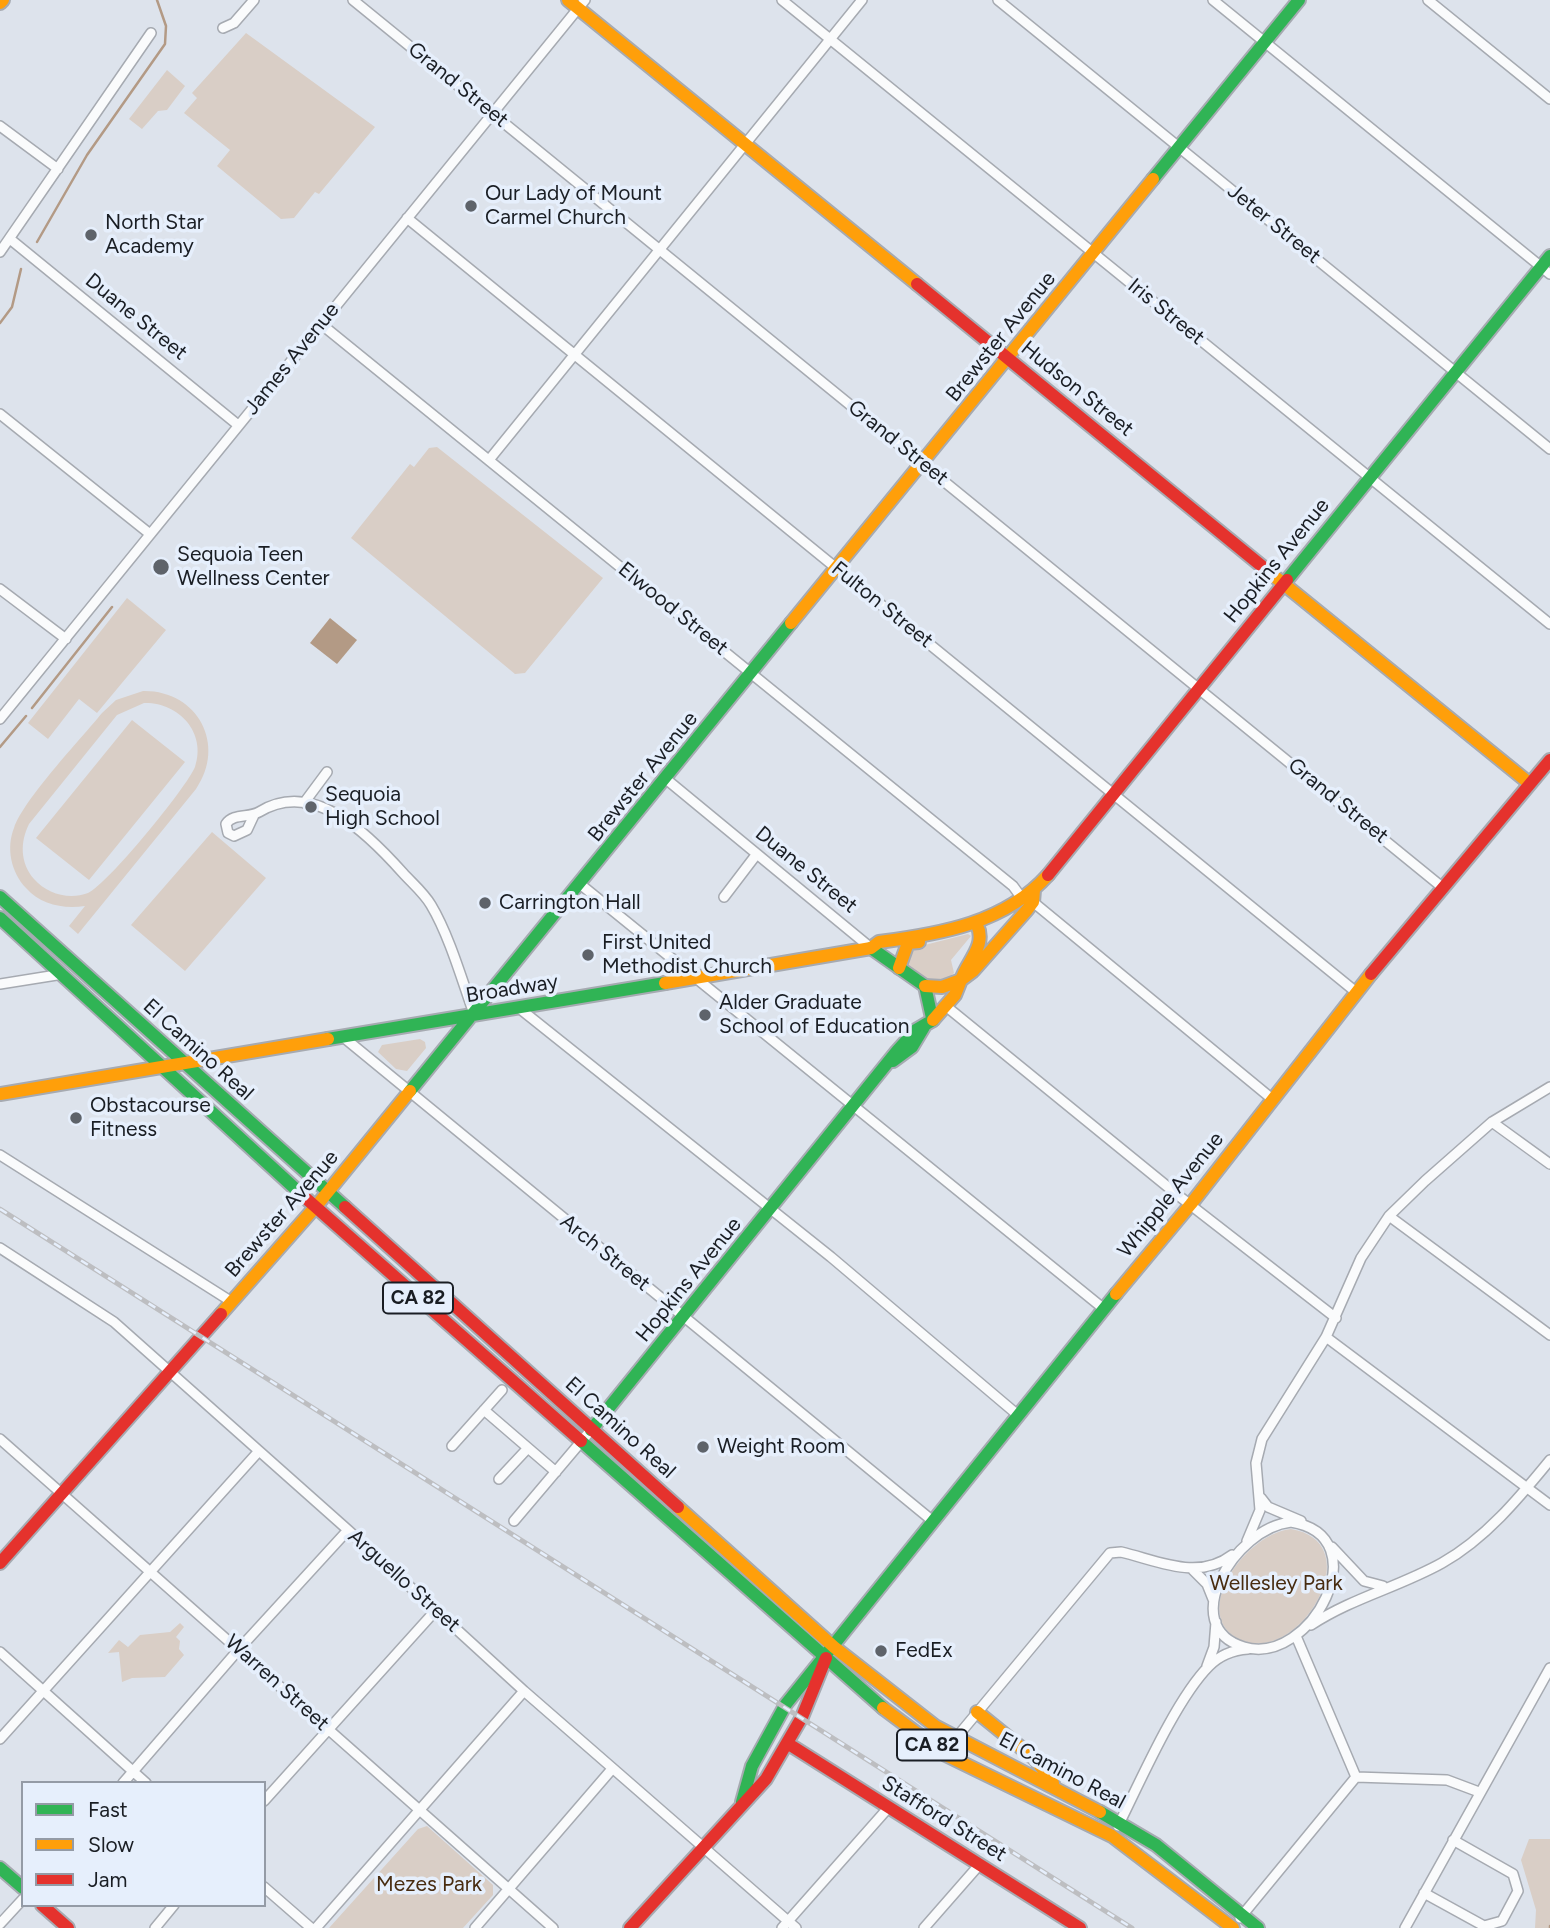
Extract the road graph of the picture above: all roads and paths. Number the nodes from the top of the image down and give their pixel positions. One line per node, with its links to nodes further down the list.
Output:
1 (254, 0): 10 (street)
2 (353, 0): 15 (street, Grand Street)
3 (782, 0): 12 (street, Iris Street)
4 (862, 0): 12 (street)
5 (998, 0): 18 (street, Jeter Street)
6 (1213, 0): 13 (street)
7 (1299, 0): 13 (street, Brewster Avenue)
8 (1428, 0): 14 (street)
9 (577, 3): 15 (street, James Avenue); 17 (street, Hudson Street)
10 (223, 28)
11 (151, 33): 19 (street)
12 (830, 39): 17 (street); 24 (street, Iris Street)
13 (1265, 42): 18 (street, Brewster Avenue); 26 (street)
14 (1550, 99)
15 (492, 113): 20 (street, James Avenue); 22 (street, Grand Street)
16 (0, 126): 19 (street)
17 (746, 144): 22 (street); 29 (street, Hudson Street)
18 (1180, 148): 24 (street, Brewster Avenue); 30 (street, Jeter Street)
19 (58, 169): 21 (street)
20 (407, 218): 27 (street, James Avenue); 28 (street, Fulton Street)
21 (10, 239): 23 (street); 32 (street, Duane Street)
22 (660, 250): 28 (street); 35 (street, Grand Street)
23 (0, 252)
24 (1094, 253): 29 (street, Brewster Avenue); 36 (street, Iris Street)
25 (1550, 256): 26 (street, Hopkins Avenue)
26 (1546, 271): 30 (street, Hopkins Avenue)
27 (321, 324): 32 (street, James Avenue); 34 (street, Elwood Street)
28 (575, 355): 34 (street); 38 (street, Fulton Street)
29 (1008, 358): 35 (street, Brewster Avenue); 39 (street, Hudson Street)
30 (1455, 372): 33 (street, Jeter Street); 36 (street, Hopkins Avenue)
31 (0, 414): 37 (street)
32 (238, 425): 37 (street, James Avenue)
33 (1550, 449)
34 (489, 460): 43 (street, Elwood Street)
35 (923, 463): 38 (street, Brewster Avenue); 44 (street, Grand Street)
36 (1370, 477): 39 (street, Hopkins Avenue); 41 (street, Iris Street)
37 (150, 534): 42 (street, James Avenue)
38 (838, 568): 43 (street, Brewster Avenue); 50 (street, Fulton Street)
39 (1284, 583): 44 (street, Hopkins Avenue); 49 (street, Hudson Street)
40 (0, 589): 42 (street)
41 (1550, 624)
42 (66, 639): 45 (street, James Avenue)
43 (752, 673): 48 (street, Brewster Avenue); 56 (street, Elwood Street)
44 (1199, 687): 50 (street, Hopkins Avenue); 55 (street, Grand Street)
45 (0, 719)
46 (1550, 760): 49 (street, Whipple Avenue)
47 (327, 772): 51 (street)
48 (666, 779): 53 (street, Duane Street); 54 (street, Brewster Avenue)
49 (1529, 783): 55 (street, Whipple Avenue)
50 (1113, 793): 56 (street, Hopkins Avenue); 69 (street, Fulton Street)
51 (304, 803): 52 (street); 72 (street)
52 (254, 815)
53 (756, 855): 58 (street); 62 (street, Duane Street)
54 (580, 884): 65 (street); 72 (street, Brewster Avenue)
55 (1442, 887): 69 (street, Whipple Avenue)
56 (1029, 896): 60 (street, Broadway); 66 (street, Hopkins Avenue); 80 (street, Elwood Street)
57 (0, 897): 75 (street, El Camino Real / CA 82)
58 (724, 897)
59 (0, 918): 64 (street, El Camino Real / CA 82)
60 (977, 925): 61 (street, Broadway); 66 (street, Hopkins Avenue)
61 (940, 933): 62 (street, Broadway); 63 (street)
62 (871, 948): 63 (street, Duane Street); 65 (street, Broadway)
63 (899, 968): 68 (street, Duane Street)
64 (63, 974): 67 (street); 76 (street, El Camino Real / CA 82)
65 (695, 977): 71 (street, Broadway); 81 (street)
66 (961, 981): 68 (street); 70 (street, Hopkins Avenue)
67 (0, 984)
68 (925, 986): 73 (street)
69 (1356, 992): 80 (street, Whipple Avenue)
70 (947, 1007): 73 (street, Hopkins Avenue); 86 (street)
71 (519, 1008): 72 (street, Broadway); 88 (street)
72 (474, 1014): 74 (street, Broadway); 78 (street, Brewster Avenue)
73 (928, 1022): 81 (street, Hopkins Avenue)
74 (342, 1037): 75 (street, Broadway); 78 (street, Arch Street)
75 (184, 1062): 76 (street, Broadway); 85 (street, El Camino Real / CA 82)
76 (164, 1066): 79 (street, Broadway); 87 (street, El Camino Real / CA 82)
77 (1550, 1087): 82 (street)
78 (409, 1093): 85 (street, Brewster Avenue); 93 (street, Arch Street)
79 (0, 1094)
80 (1271, 1098): 86 (street, Whipple Avenue)
81 (854, 1108): 88 (street, Hopkins Avenue); 92 (street)
82 (1492, 1122): 84 (street); 89 (street)
83 (0, 1155): 91 (street)
84 (1550, 1164)
85 (327, 1193): 87 (street, Brewster Avenue); 101 (street, El Camino Real / CA 82)
86 (1191, 1204): 92 (street, Whipple Avenue); 94 (street)
87 (316, 1207): 91 (street, Brewster Avenue); 103 (street, El Camino Real / CA 82)
88 (770, 1211): 93 (street, Hopkins Avenue); 100 (street)
89 (1390, 1216): 94 (street); 95 (street)
90 (0, 1248): 97 (street, Arguello Street)
91 (232, 1302): 97 (street, Brewster Avenue)
92 (1104, 1309): 100 (street, Whipple Avenue)
93 (683, 1317): 101 (street, Hopkins Avenue); 115 (street, Arch Street)
94 (1336, 1318): 96 (street)
95 (1550, 1335)
96 (1326, 1337): 110 (street); 112 (street)
97 (171, 1371): 106 (street, Arguello Street); 111 (street, Brewster Avenue)
98 (502, 1390): 99 (street)
99 (484, 1410): 104 (street); 105 (street)
100 (1019, 1416): 115 (street, Whipple Avenue)
101 (591, 1430): 103 (street, Hopkins Avenue); 132 (street, El Camino Real / CA 82)
102 (0, 1439): 111 (street, Warren Street)
103 (581, 1442): 108 (street, Hopkins Avenue); 132 (street, El Camino Real / CA 82)
104 (452, 1446)
105 (527, 1448): 108 (street); 109 (street)
106 (259, 1451): 116 (street, Arguello Street); 123 (street)
107 (1550, 1460): 110 (street)
108 (556, 1472): 114 (street, Hopkins Avenue)
109 (499, 1479)
110 (1527, 1489): 113 (street); 124 (street)
111 (63, 1492): 121 (street, Brewster Avenue); 123 (street, Warren Street)
112 (1261, 1498): 117 (street); 118 (street)
113 (1550, 1505)
114 (514, 1521)
115 (934, 1522): 132 (street, Whipple Avenue)
116 (348, 1530): 126 (street, Arguello Street); 129 (street)
117 (1320, 1533): 118 (street); 119 (street)
118 (1247, 1541): 120 (street)
119 (1327, 1542): 124 (street); 128 (street)
120 (1238, 1551): 122 (street); 125 (street)
121 (0, 1563)
122 (1193, 1570): 125 (street); 137 (street)
123 (151, 1573): 129 (street, Warren Street); 135 (street)
124 (1391, 1585): 128 (street)
125 (1215, 1605): 127 (street)
126 (436, 1610): 136 (street, Arguello Street); 138 (street)
127 (1216, 1616): 130 (street); 134 (street)
128 (1297, 1634): 130 (street); 144 (street)
129 (240, 1648): 138 (street, Warren Street); 143 (street)
130 (1253, 1649): 134 (street)
131 (0, 1652): 135 (street)
132 (830, 1652): 139 (street, El Camino Real / CA 82); 141 (street, Whipple Avenue); 150 (street, Whipple Avenue); 154 (street, El Camino Real / CA 82)
133 (1550, 1668): 148 (street)
134 (1202, 1675): 153 (street)
135 (43, 1690): 140 (street); 143 (street)
136 (524, 1691): 142 (street, Arguello Street); 152 (street)
137 (977, 1712): 139 (street); 147 (street)
138 (327, 1729): 149 (street); 152 (street, Warren Street)
139 (956, 1738): 147 (street, El Camino Real / CA 82)
140 (0, 1739)
141 (787, 1743): 150 (street, Whipple Avenue); 151 (street, Stafford Street)
142 (612, 1769): 156 (street, Arguello Street); 161 (street)
143 (133, 1771): 145 (street); 146 (street)
144 (1356, 1777): 148 (street); 166 (street)
145 (125, 1781)
146 (144, 1781)
147 (1056, 1787): 153 (street, El Camino Real / CA 82)
148 (1479, 1792): 155 (street)
149 (266, 1799)
150 (742, 1802): 156 (street, Whipple Avenue)
151 (889, 1807): 157 (street, Stafford Street); 168 (street)
152 (420, 1808): 161 (street, Warren Street); 172 (street)
153 (1119, 1822): 154 (street); 166 (street, El Camino Real / CA 82)
154 (1112, 1836): 178 (street, El Camino Real / CA 82)
155 (1453, 1840): 162 (street); 162 (street)
156 (703, 1846): 168 (street, Arguello Street); 175 (street, Whipple Avenue)
157 (980, 1864): 169 (street, Stafford Street); 177 (street)
158 (0, 1868): 159 (street)
159 (21, 1886)
160 (266, 1889): 172 (street)
161 (510, 1890): 173 (street); 174 (street, Warren Street)
162 (1424, 1894): 180 (street)
163 (21, 1901): 167 (street)
164 (44, 1907): 170 (street)
165 (172, 1907): 171 (street)
166 (1242, 1915): 178 (street); 179 (street, El Camino Real / CA 82)
167 (0, 1924)
168 (785, 1924): 176 (street, Arguello Street)
169 (1072, 1926)
170 (68, 1928)
171 (155, 1928)
172 (313, 1928)
173 (475, 1928)
174 (554, 1928)
175 (630, 1928)
176 (796, 1928)
177 (924, 1928)
178 (1232, 1928)
179 (1258, 1928)
180 (1405, 1928)

